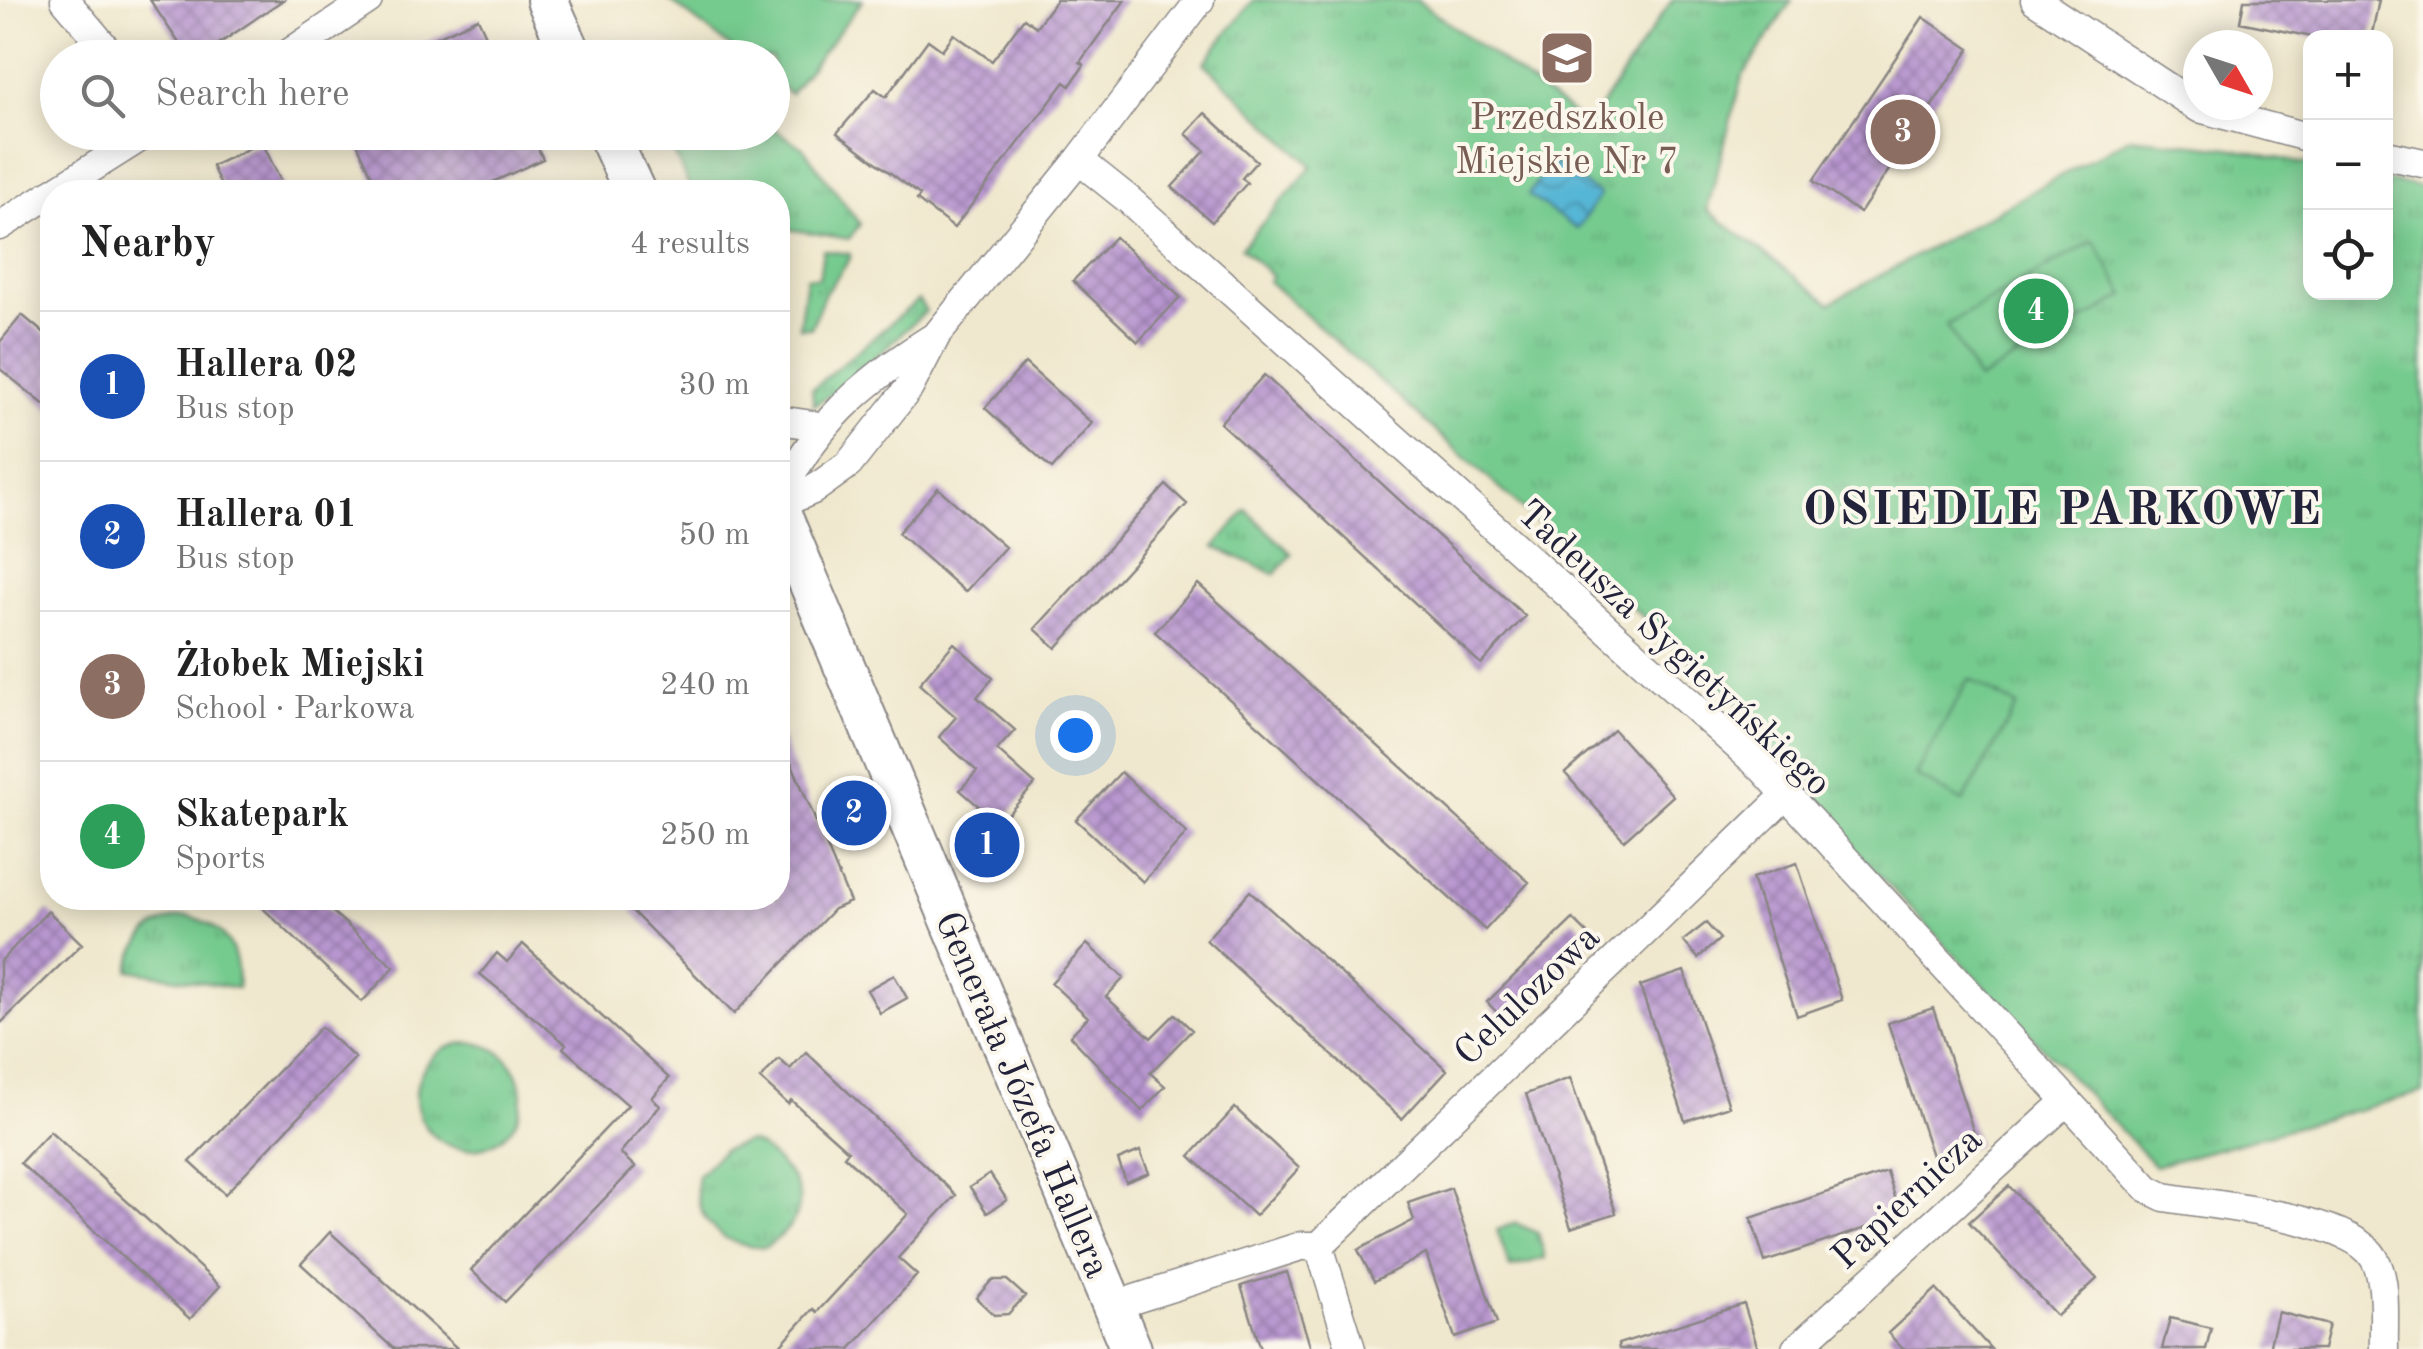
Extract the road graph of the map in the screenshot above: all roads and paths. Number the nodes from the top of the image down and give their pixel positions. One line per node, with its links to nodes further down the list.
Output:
1 (65, 0): 6 (street)
2 (368, 0): 7 (street)
3 (547, 0): 8 (street)
4 (1200, 0): 13 (street)
5 (2035, 0): 9 (street)
6 (99, 40)
7 (309, 40)
8 (565, 40)
9 (2303, 136)
10 (121, 150): 15 (street)
11 (615, 150): 16 (street)
12 (2393, 157): 14 (street)
13 (1079, 160): 19 (street); 25 (street, Tadeusza Sygietyńskiego)
14 (2423, 163)
15 (73, 180)
16 (629, 180)
17 (40, 201): 18 (street)
18 (0, 226)
19 (936, 336): 21 (street); 23 (street)
20 (790, 422): 21 (street)
21 (820, 426): 22 (street)
22 (790, 474)
23 (790, 500)
24 (790, 534): 28 (street, Generała Józefa Hallera)
25 (1785, 796): 26 (street, Tadeusza Sygietyńskiego); 27 (street, Celulozowa)
26 (2067, 1101): 31 (street, Papiernicza); 32 (street, Tadeusza Sygietyńskiego)
27 (1319, 1246): 28 (street); 30 (street)
28 (1114, 1306): 29 (street, Generała Józefa Hallera)
29 (1131, 1349)
30 (1351, 1349)
31 (1796, 1349)
32 (2384, 1349)

